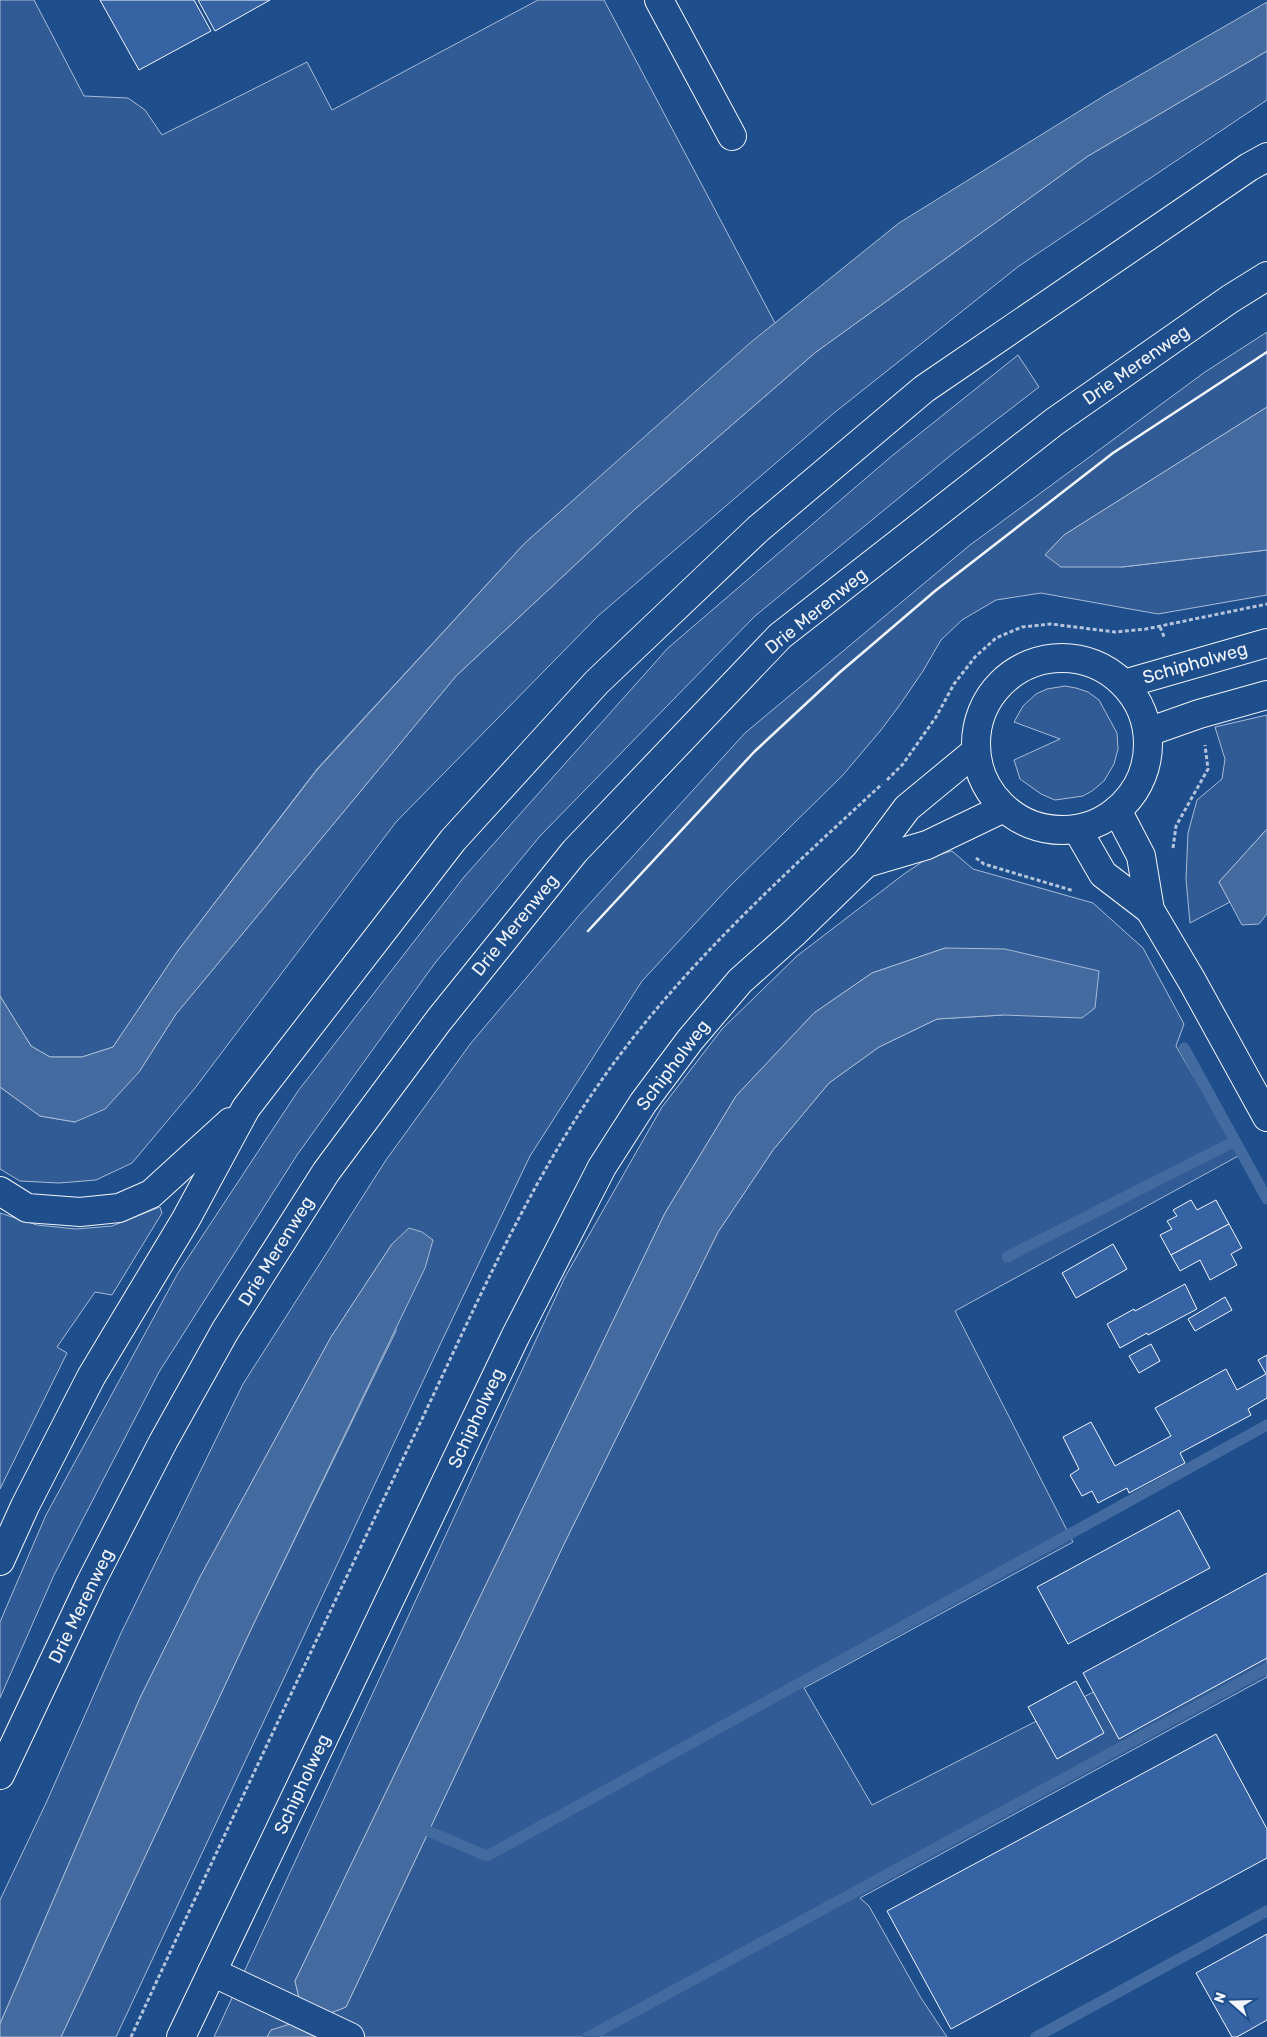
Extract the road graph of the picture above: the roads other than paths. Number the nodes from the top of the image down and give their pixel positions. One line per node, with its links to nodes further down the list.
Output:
1 (659, 0): 2 (main road)
2 (732, 136)
3 (1267, 157): 15 (main road)
4 (1267, 276): 19 (main road, Drie Merenweg)
5 (1267, 643): 6 (main road, Schipholweg)
6 (1124, 684): 8 (main road); 9 (main road)
7 (1267, 695): 8 (main road)
8 (1148, 732): 11 (main road)
9 (976, 751): 10 (main road); 13 (main road, Schipholweg)
10 (1004, 808): 12 (main road); 13 (main road, Schipholweg)
11 (1117, 810): 12 (main road); 14 (main road)
12 (1076, 829): 14 (main road)
13 (866, 863): 22 (main road, Schipholweg)
14 (1150, 910): 16 (main road)
15 (246, 1108): 17 (main road); 18 (main road)
16 (1267, 1117)
17 (0, 1191)
18 (0, 1561)
19 (22, 1732): 20 (main road, Drie Merenweg); 21 (main road)
20 (0, 1775)
21 (0, 1788)
22 (212, 1972): 23 (main road, Schipholweg); 24 (main road)
23 (181, 2037)
24 (350, 2037)

